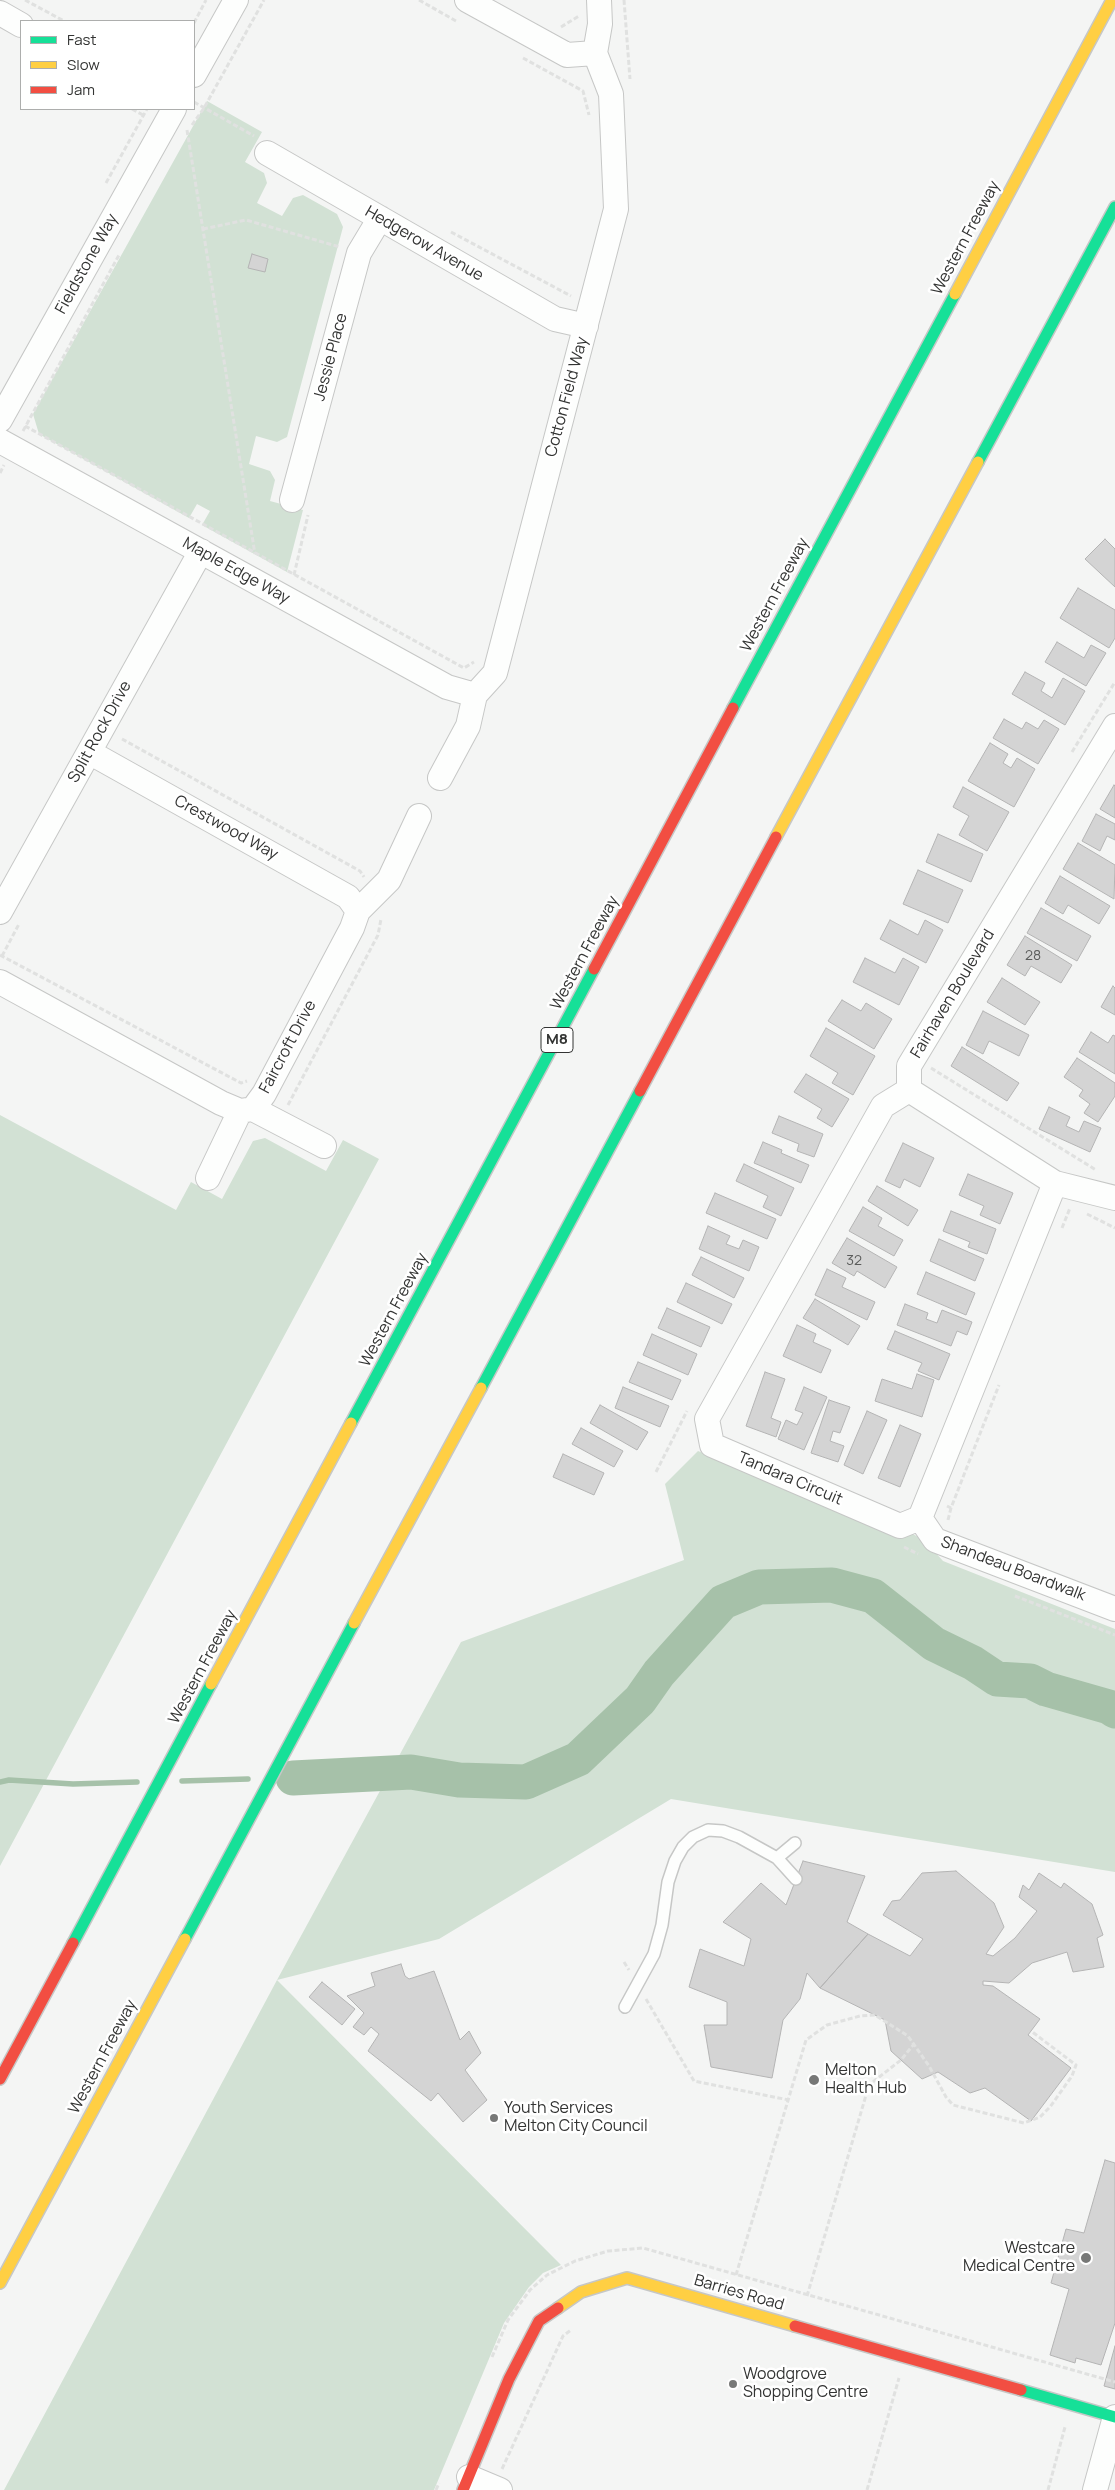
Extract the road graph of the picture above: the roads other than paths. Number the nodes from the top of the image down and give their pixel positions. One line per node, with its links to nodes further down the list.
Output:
1 (236, 0): 8 (street)
2 (467, 0): 7 (street)
3 (1112, 0): 38 (main road, Western Freeway / M8)
4 (589, 4): 7 (street)
5 (0, 13): 6 (street)
6 (20, 23)
7 (595, 53): 13 (street, Cotton Field Way)
8 (195, 72)
9 (180, 116): 14 (street, Fieldstone Way)
10 (267, 153): 12 (street, Hedgerow Avenue)
11 (1115, 207): 39 (main road, Western Freeway)
12 (380, 218): 13 (street, Hedgerow Avenue); 16 (street, Jessie Place)
13 (575, 323): 18 (street, Cotton Field Way)
14 (0, 420)
15 (9, 453): 17 (street, Maple Edge Way)
16 (292, 500)
17 (201, 551): 18 (street, Maple Edge Way); 20 (street, Split Rock Drive)
18 (475, 695): 21 (street)
19 (1115, 726): 26 (street, Fairhaven Boulevard)
20 (89, 752): 23 (street, Crestwood Way); 24 (street, Split Rock Drive)
21 (440, 778)
22 (419, 816): 23 (street, Faircroft Drive)
23 (366, 903): 27 (street, Faircroft Drive)
24 (0, 912)
25 (0, 982): 27 (street)
26 (909, 1090): 30 (street); 32 (street, Tandara Circuit)
27 (246, 1110): 28 (street); 29 (street, Faircroft Drive)
28 (324, 1146)
29 (208, 1178)
30 (1055, 1183): 31 (street); 32 (street)
31 (1114, 1196)
32 (920, 1518): 33 (street, Shandeau Boardwalk)
33 (1115, 1609)
34 (794, 1843): 35 (lane)
35 (777, 1858): 36 (lane); 37 (lane)
36 (796, 1879)
37 (625, 2007)
38 (0, 2078)
39 (0, 2283)
40 (1115, 2417): 41 (main road, Barries Road); 43 (street)
41 (466, 2484): 42 (street)
42 (498, 2489)
43 (1095, 2490)

